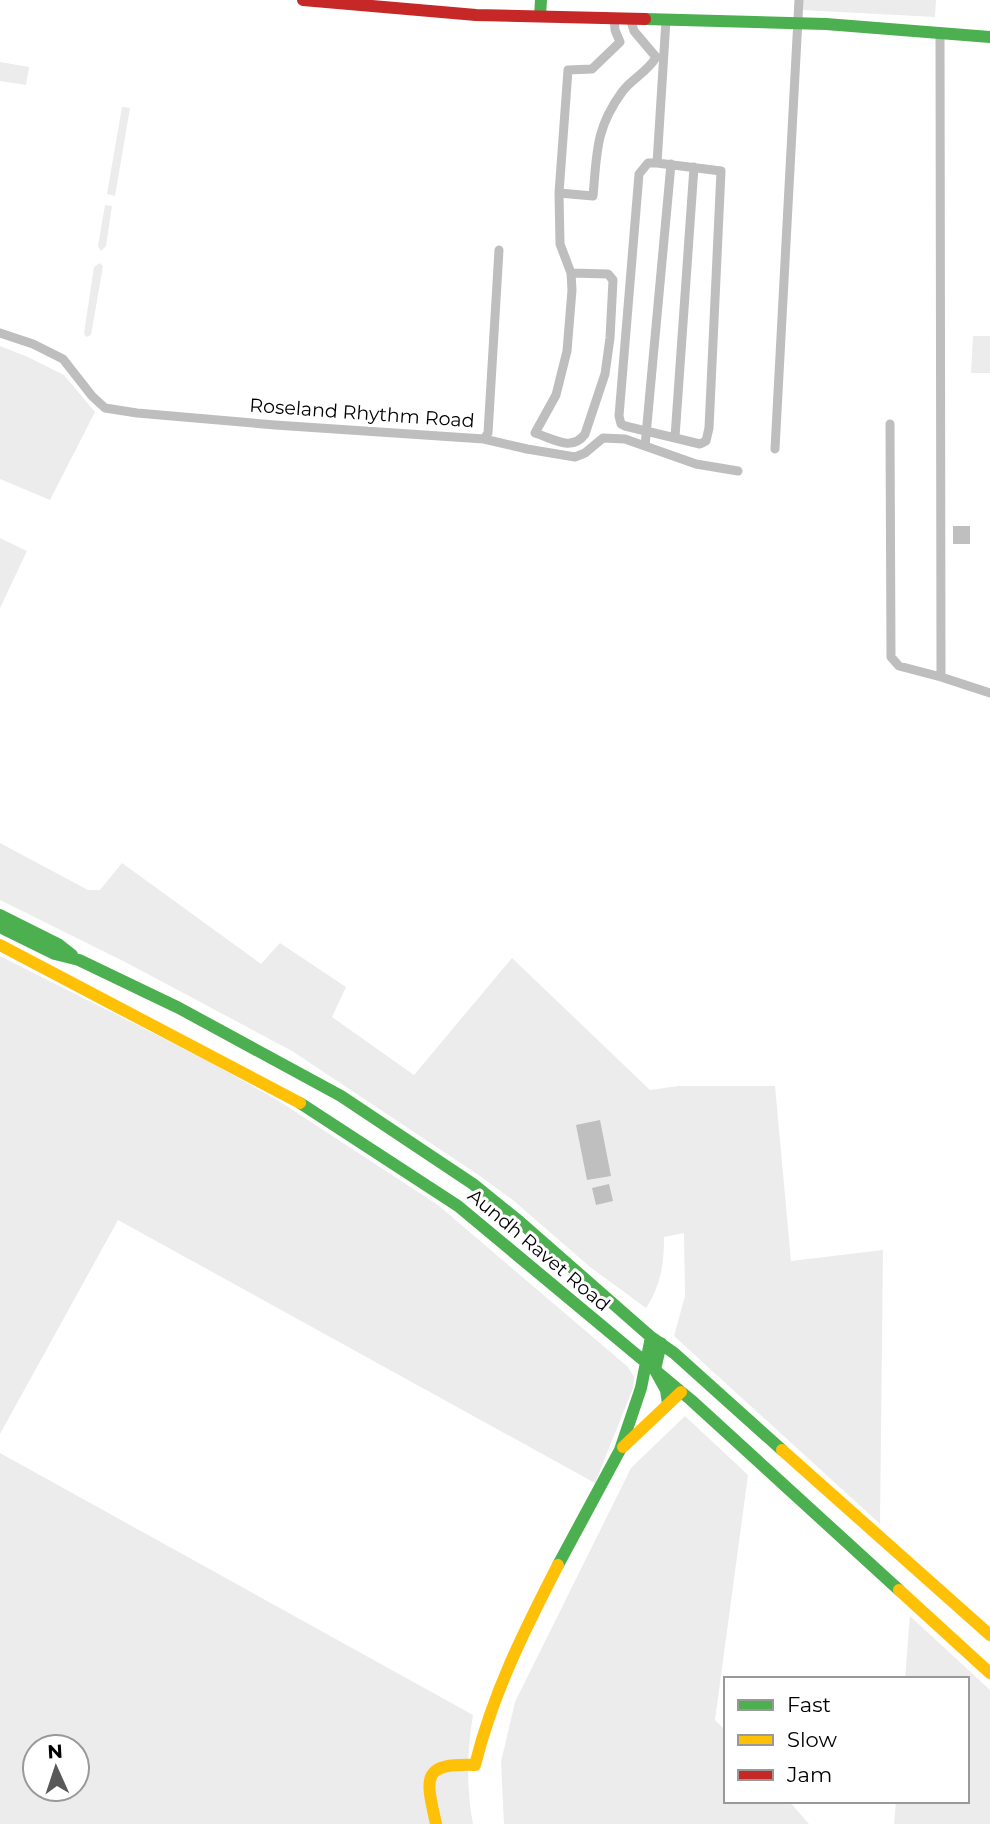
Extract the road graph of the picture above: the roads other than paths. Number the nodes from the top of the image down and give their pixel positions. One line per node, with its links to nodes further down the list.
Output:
1 (303, 0): 4 (main road)
2 (541, 0): 4 (main road)
3 (799, 0): 8 (street)
4 (540, 16): 5 (main road)
5 (614, 18): 6 (main road); 12 (street)
6 (630, 18): 7 (main road); 9 (street)
7 (666, 20): 8 (main road); 13 (street)
8 (796, 24): 10 (main road); 25 (street)
9 (634, 32): 12 (street); 16 (street)
10 (940, 32): 11 (main road); 27 (street)
11 (990, 37)
12 (620, 42): 16 (street)
13 (657, 163): 14 (street); 21 (street)
14 (671, 164): 15 (street); 21 (street)
15 (694, 167): 22 (street); 22 (street)
16 (559, 193): 18 (street)
17 (499, 250): 23 (street)
18 (571, 274): 18 (street)
19 (0, 332): 23 (street, Roseland Rhythm Road)
20 (890, 424): 27 (street)
21 (647, 430): 22 (street); 24 (street)
22 (675, 437)
23 (484, 439): 24 (street, Roseland Rhythm Road)
24 (645, 446): 26 (street, Roseland Rhythm Road)
25 (775, 449)
26 (738, 471)
27 (941, 677): 28 (street)
28 (990, 693)
29 (0, 915): 32 (main road)
30 (0, 927): 32 (main road, Aundh Ravet Road)
31 (0, 945): 34 (main road, Aundh Ravet Road)
32 (79, 960): 33 (main road, Aundh Ravet Road)
33 (656, 1340): 34 (main road); 38 (main road, Aundh Ravet Road)
34 (650, 1366): 35 (main road, Aundh Ravet Road); 36 (main road); 37 (main road)
35 (681, 1392): 36 (main road); 39 (main road, Aundh Ravet Road)
36 (668, 1405): 37 (main road)
37 (620, 1450): 40 (main road)
38 (990, 1635)
39 (990, 1673)
40 (436, 1824)

